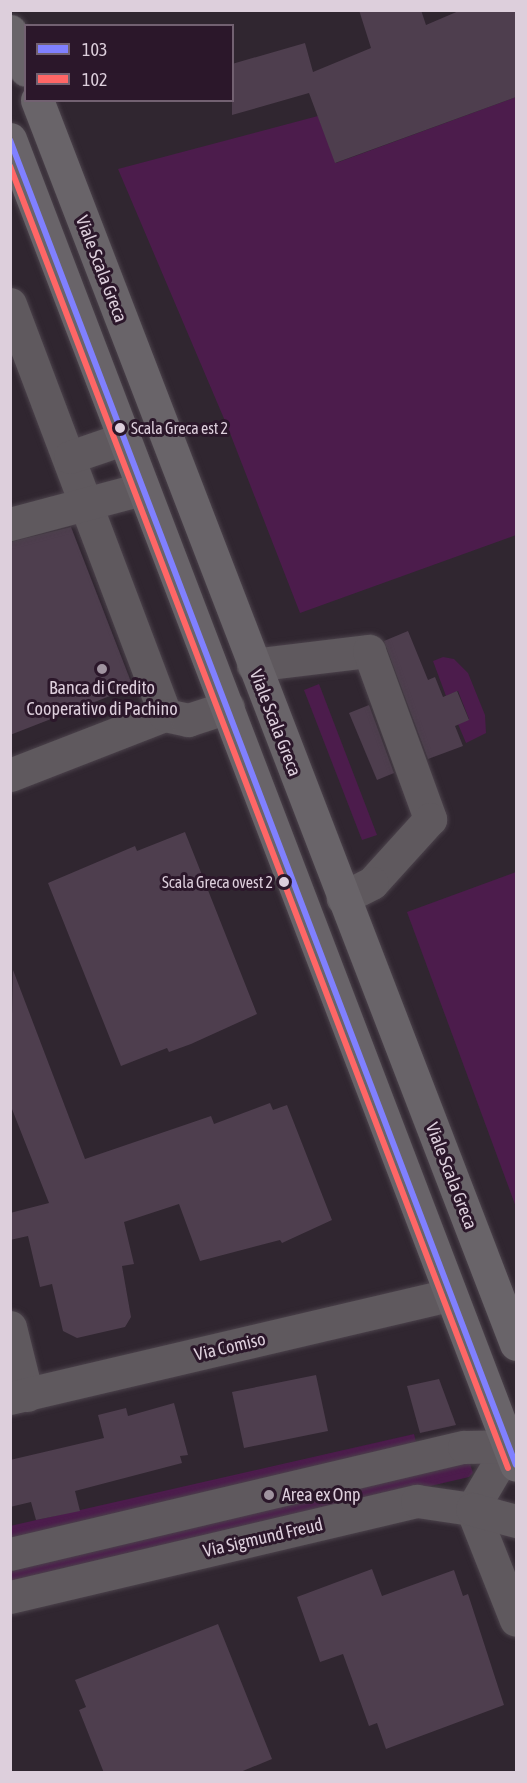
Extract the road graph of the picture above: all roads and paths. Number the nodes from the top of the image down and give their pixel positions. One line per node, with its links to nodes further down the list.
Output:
1 (10, 31): 2 (main road)
2 (24, 65)
3 (38, 102): 11 (main road, Viale Scala Greca)
4 (10, 140): 6 (main road)
5 (10, 304): 7 (street)
6 (123, 439): 7 (street); 8 (main road)
7 (70, 457): 9 (street)
8 (142, 489): 9 (street); 12 (main road)
9 (87, 504): 10 (street); 13 (street)
10 (10, 524)
11 (253, 665): 15 (main road, Viale Scala Greca); 15 (street)
12 (228, 707): 13 (street); 16 (main road)
13 (165, 715): 14 (street)
14 (10, 775)
15 (343, 897): 18 (main road, Viale Scala Greca)
16 (449, 1295): 19 (street, Via Comiso); 20 (main road)
17 (10, 1327): 19 (street)
18 (516, 1344)
19 (19, 1397)
20 (513, 1455): 21 (street); 23 (street)
21 (472, 1509): 22 (street, Via Sigmund Freud); 24 (street, Via Sigmund Freud); 25 (street)
22 (516, 1521)
23 (10, 1554)
24 (10, 1597)
25 (516, 1620)

